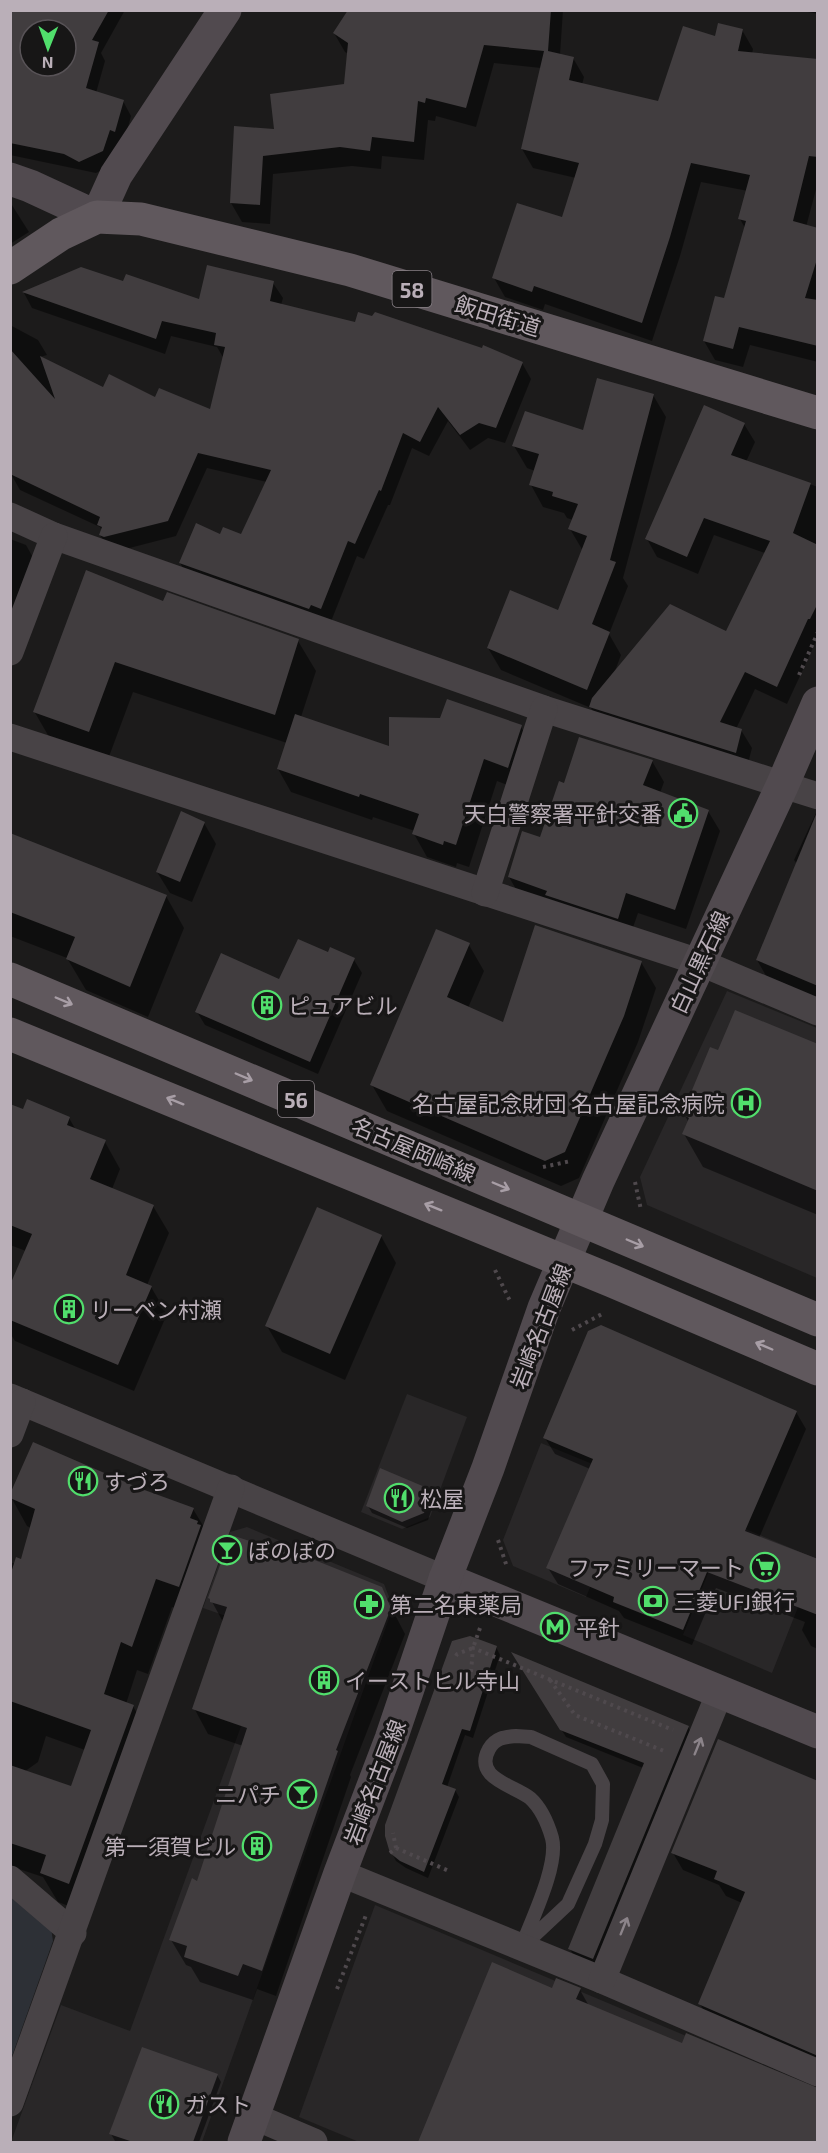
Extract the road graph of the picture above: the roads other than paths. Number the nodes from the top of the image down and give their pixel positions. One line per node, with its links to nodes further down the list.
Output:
1 (225, 10): 3 (street)
2 (10, 179): 3 (street)
3 (97, 217): 4 (main road, 飯田街道 / 58); 5 (main road, 飯田街道 / 58)
4 (10, 268)
5 (818, 412)
6 (10, 516): 7 (street)
7 (54, 536): 8 (street); 10 (street)
8 (10, 652)
9 (818, 703): 12 (street, 白山黒石線)
10 (544, 709): 12 (street); 14 (street)
11 (10, 737): 14 (street)
12 (782, 786): 13 (street); 15 (street, 白山黒石線)
13 (818, 796)
14 (485, 893): 15 (street)
15 (699, 962): 17 (street); 19 (street, 白山黒石線)
16 (10, 979): 19 (main road, 名古屋岡崎線 / 56, one-way to 19)
17 (818, 1012)
18 (10, 1034): 20 (main road, 名古屋岡崎線 / 56, one-way to 18)
19 (581, 1220): 20 (street, 岩崎名古屋線); 21 (main road, 名古屋岡崎線 / 56, one-way to 21)
20 (564, 1263): 22 (main road, 名古屋岡崎線 / 56, one-way to 20); 26 (street, 岩崎名古屋線)
21 (818, 1320)
22 (818, 1369)
23 (16, 1400): 24 (street); 25 (street)
24 (10, 1434)
25 (231, 1488): 26 (street); 31 (street)
26 (445, 1579): 27 (street); 29 (street, 岩崎名古屋線)
27 (720, 1692): 28 (street); 33 (street, one-way to 27)
28 (818, 1732)
29 (339, 1873): 32 (street); 36 (street, 岩崎名古屋線)
30 (10, 1879): 31 (street)
31 (73, 1933): 35 (street)
32 (521, 1948): 32 (lane); 33 (street)
33 (602, 1980): 34 (street)
34 (818, 2073)
35 (10, 2103)
36 (248, 2129): 37 (street)
37 (314, 2142)

